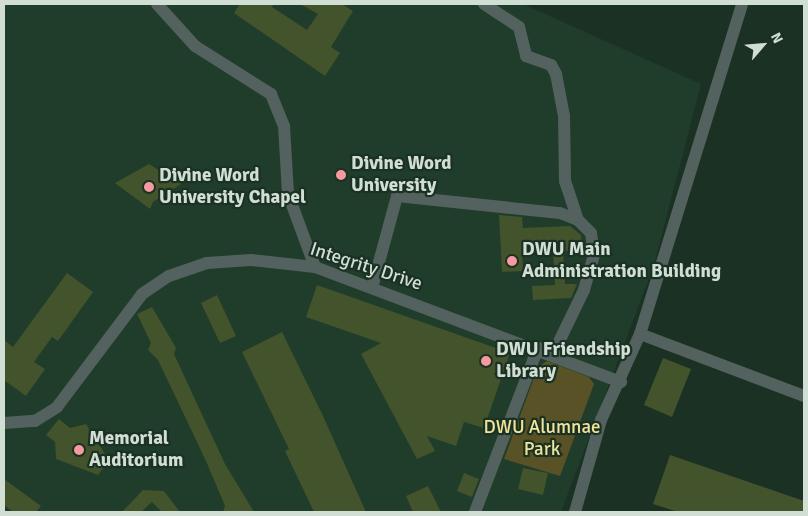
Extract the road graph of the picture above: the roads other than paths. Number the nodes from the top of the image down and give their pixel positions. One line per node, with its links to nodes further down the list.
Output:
1 (157, 4): 5 (street)
2 (484, 4): 4 (street)
3 (742, 4): 7 (street)
4 (578, 220): 6 (street); 9 (street)
5 (315, 267): 6 (street, Integrity Drive); 12 (street, Integrity Drive)
6 (372, 288): 8 (street, Integrity Drive)
7 (640, 334): 10 (street); 11 (street)
8 (538, 348): 9 (street, Integrity Drive); 13 (street)
9 (552, 354): 10 (street, Integrity Drive)
10 (621, 382): 14 (street)
11 (804, 396)
12 (4, 423)
13 (475, 512)
14 (575, 512)

